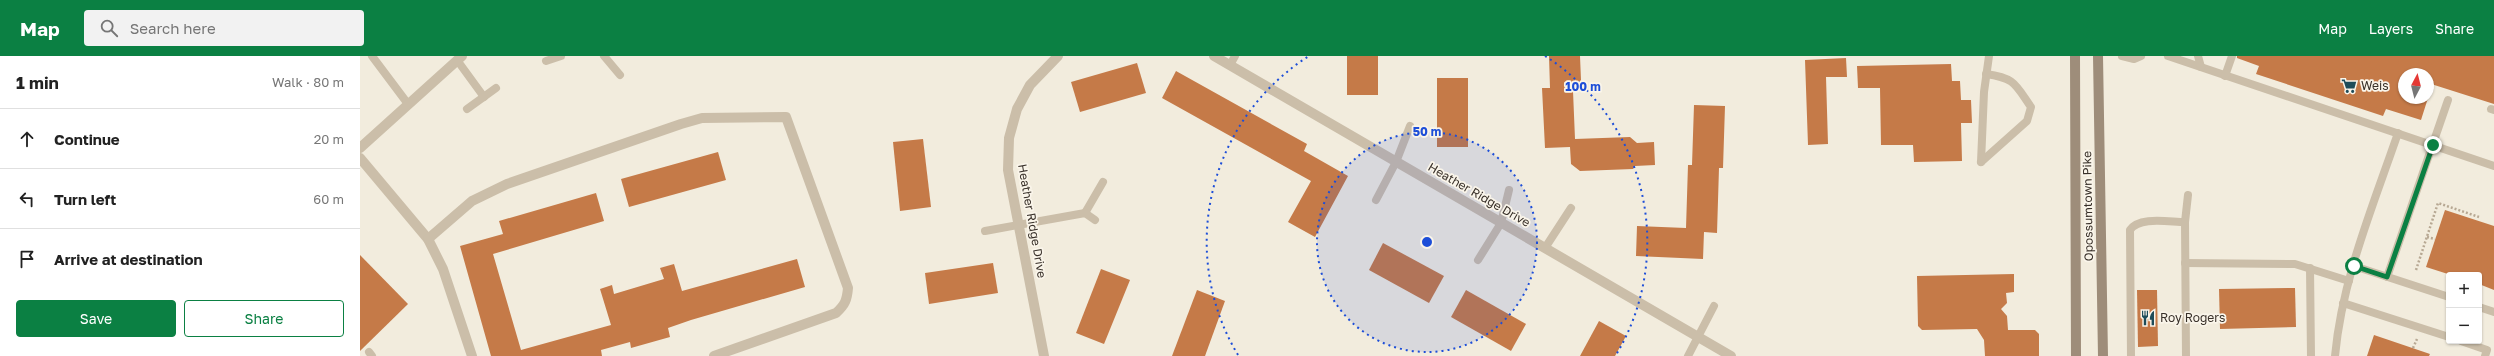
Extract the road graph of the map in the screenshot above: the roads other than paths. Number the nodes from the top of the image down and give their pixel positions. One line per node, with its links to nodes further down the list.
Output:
1 (372, 56): 24 (lane)
2 (561, 56): 16 (lane)
3 (604, 56): 19 (lane)
4 (1058, 56): 42 (street, Heather Ridge Drive)
5 (1214, 56): 15 (street, Heather Ridge Drive)
6 (1989, 56): 18 (lane)
7 (2075, 56): 65 (main road, Opossumtown Pike)
8 (2098, 56): 66 (main road, Opossumtown Pike)
9 (2122, 56): 10 (lane)
10 (2141, 56)
11 (2168, 56): 17 (lane)
12 (2198, 56): 17 (lane)
13 (2232, 56): 20 (lane)
14 (459, 58): 22 (lane); 24 (street)
15 (1233, 60): 31 (street, Heather Ridge Drive)
16 (546, 62)
17 (2201, 67): 20 (lane)
18 (1986, 74): 18 (lane)
19 (620, 75)
20 (2225, 76): 27 (lane)
21 (496, 88): 22 (lane)
22 (484, 97): 25 (lane)
23 (2448, 100): 28 (lane)
24 (408, 104): 29 (street)
25 (467, 109)
26 (1410, 126): 31 (lane)
27 (2398, 133): 28 (lane); 48 (lane)
28 (2433, 145): 32 (lane); 50 (lane)
29 (360, 148)
30 (360, 158): 44 (street)
31 (1396, 162): 36 (lane); 40 (street, Heather Ridge Drive)
32 (2494, 166)
33 (1104, 182): 38 (lane)
34 (1509, 190): 40 (lane)
35 (2188, 196): 41 (lane)
36 (1376, 200)
37 (1571, 208): 45 (lane)
38 (1085, 214): 39 (lane); 42 (lane)
39 (1095, 220)
40 (1501, 222): 45 (street, Heather Ridge Drive); 46 (lane)
41 (2185, 222): 47 (lane); 67 (lane)
42 (1017, 225): 43 (lane); 62 (street, Heather Ridge Drive)
43 (985, 231)
44 (428, 239): 60 (street); 61 (street)
45 (1545, 248): 58 (street, Heather Ridge Drive)
46 (1478, 260)
47 (2185, 263): 49 (lane); 68 (lane)
48 (2354, 266): 50 (lane); 51 (lane)
49 (2310, 268): 51 (lane); 69 (lane)
50 (2387, 277): 52 (lane)
51 (2349, 281): 53 (lane)
52 (2446, 296)
53 (2343, 303): 57 (lane); 70 (lane)
54 (1714, 306): 58 (lane)
55 (2482, 308): 56 (lane)
56 (2494, 312)
57 (2446, 336)
58 (1698, 337): 63 (lane); 64 (street, Heather Ridge Drive)
59 (2470, 344): 71 (lane)
60 (472, 356)
61 (714, 356)
62 (1044, 356)
63 (1688, 356)
64 (1731, 356)
65 (2076, 356)
66 (2103, 356)
67 (2131, 356)
68 (2186, 356)
69 (2311, 356)
70 (2335, 356)
71 (2485, 356)

